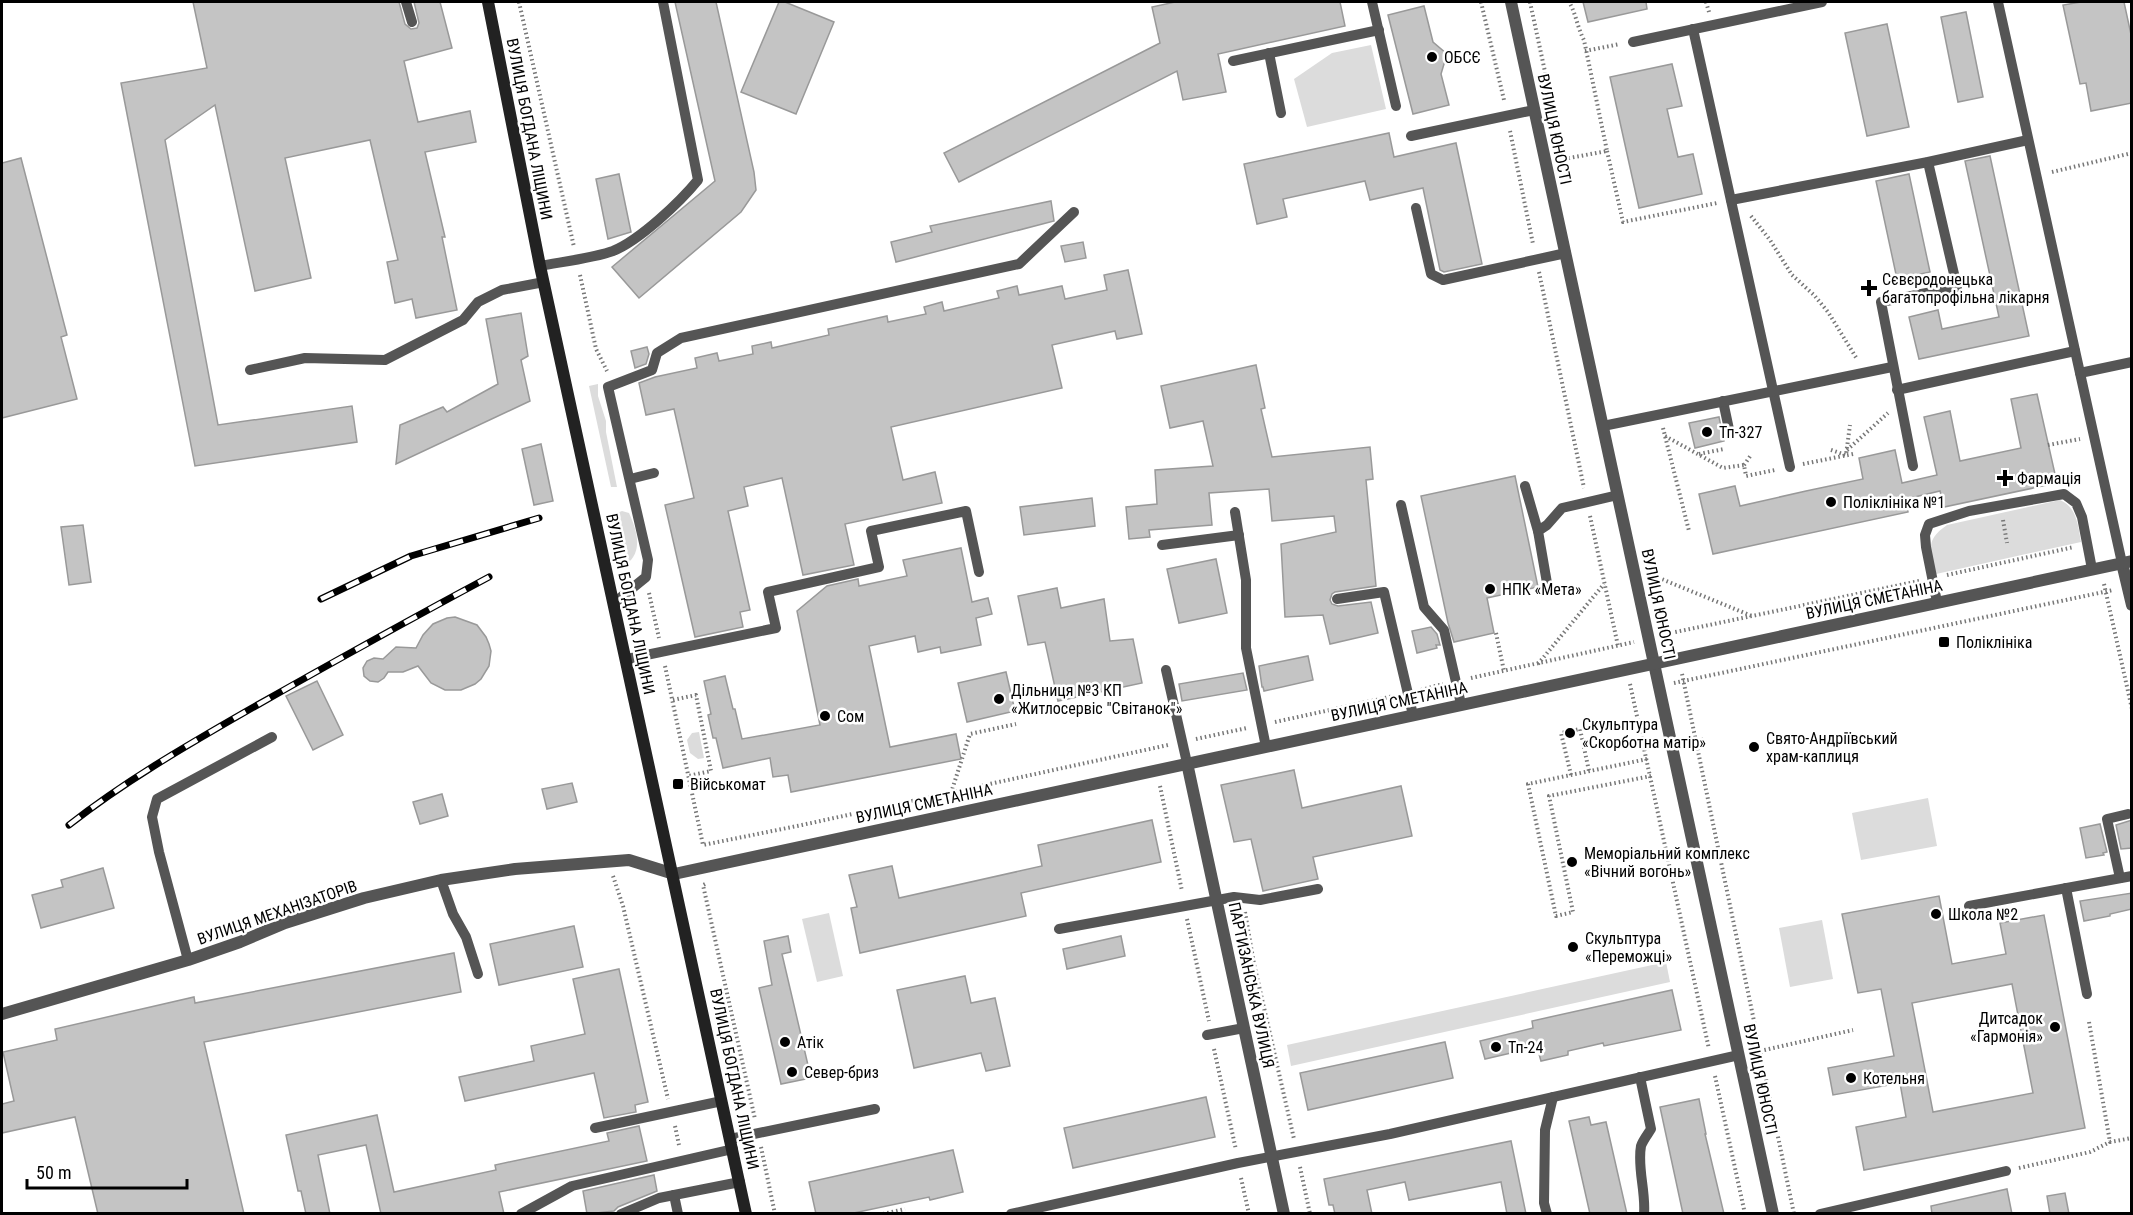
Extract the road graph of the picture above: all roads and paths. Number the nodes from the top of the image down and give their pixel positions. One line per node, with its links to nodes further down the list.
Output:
1 (406, 2): 11 (lane)
2 (488, 2): 36 (main road, ВУЛИЦЯ БОГДАНА ЛІЩИНИ)
3 (519, 2): 34 (path)
4 (663, 2): 34 (lane)
5 (1372, 2): 13 (lane)
6 (1481, 2): 22 (path)
7 (1511, 2): 20 (street, ВУЛИЦЯ ЮНОСТІ)
8 (1569, 2): 16 (path)
9 (1822, 2): 12 (lane)
10 (1998, 2): 24 (lane)
11 (412, 22)
12 (1693, 29): 14 (lane); 30 (lane)
13 (1379, 30): 17 (lane); 19 (lane)
14 (1634, 42)
15 (1621, 44): 16 (path)
16 (1586, 51): 25 (path)
17 (1269, 53): 18 (lane); 21 (lane)
18 (1233, 61)
19 (1396, 106)
20 (1534, 110): 22 (lane); 33 (street, ВУЛИЦЯ ЮНОСТІ)
21 (1281, 113)
22 (1507, 116): 23 (lane); 35 (path)
23 (1411, 136)
24 (2028, 140): 28 (lane); 29 (lane)
25 (1607, 151): 27 (path); 30 (path)
26 (2132, 153): 29 (path)
27 (1564, 159)
28 (1928, 162): 30 (lane); 40 (lane)
29 (2036, 175): 38 (lane)
30 (1731, 200): 42 (path); 45 (lane)
31 (1416, 208): 35 (lane)
32 (1074, 212): 44 (lane)
33 (1566, 253): 35 (lane); 51 (street, ВУЛИЦЯ ЮНОСТІ)
34 (577, 258): 36 (lane); 44 (path)
35 (1537, 260): 67 (path)
36 (540, 266): 37 (main road, ВУЛИЦЯ БОГДАНА ЛІЩИНИ)
37 (544, 282): 41 (lane); 85 (main road, ВУЛИЦЯ БОГДАНА ЛІЩИНИ)
38 (2075, 351): 43 (lane); 46 (lane)
39 (2132, 362): 43 (lane)
40 (1892, 367): 42 (lane); 46 (lane)
41 (250, 370)
42 (1865, 372): 45 (lane)
43 (2080, 373): 54 (lane)
44 (608, 387): 64 (lane)
45 (1773, 390): 47 (lane); 62 (lane)
46 (1897, 390): 48 (lane)
47 (1723, 401): 49 (lane); 52 (lane)
48 (1900, 403): 57 (path); 61 (lane)
49 (1660, 415): 51 (lane); 53 (path)
50 (1850, 425): 57 (path)
51 (1603, 426): 66 (street, ВУЛИЦЯ ЮНОСТІ)
52 (1730, 435)
53 (1665, 436): 60 (path); 72 (path)
54 (2094, 437): 55 (path); 76 (lane)
55 (2048, 446)
56 (1831, 450): 57 (path)
57 (1846, 453): 58 (path); 62 (path)
58 (1853, 454)
59 (1750, 455): 60 (path)
60 (1744, 465): 62 (path)
61 (1913, 466)
62 (1790, 467)
63 (654, 473): 64 (lane)
64 (630, 479): 85 (lane)
65 (1525, 486): 71 (lane)
66 (1618, 495): 67 (lane); 92 (street, ВУЛИЦЯ ЮНОСТІ)
67 (1587, 503): 71 (lane); 81 (path)
68 (1401, 505): 100 (lane)
69 (1999, 505): 74 (path); 77 (lane); 86 (lane)
70 (1235, 512): 73 (lane)
71 (1538, 531): 80 (lane)
72 (1689, 531)
73 (1239, 535): 75 (lane); 110 (lane)
74 (2007, 543)
75 (1162, 545)
76 (2127, 562): 77 (street, ВУЛИЦЯ СМЕТАНІНА); 82 (street)
77 (2097, 568): 83 (path); 86 (street, ВУЛИЦЯ СМЕТАНІНА)
78 (979, 572): 95 (lane)
79 (1654, 576): 88 (path)
80 (1547, 584)
81 (1605, 584): 93 (path); 97 (path)
82 (2127, 587): 83 (path); 87 (street)
83 (2106, 592): 101 (path); 107 (path)
84 (1337, 599): 105 (lane)
85 (614, 603): 95 (main road, ВУЛИЦЯ БОГДАНА ЛІЩИНИ)
86 (1937, 603): 94 (street, ВУЛИЦЯ СМЕТАНІНА)
87 (2132, 605)
88 (1753, 616)
89 (1674, 632): 94 (path)
90 (1496, 633): 99 (path)
91 (1666, 634): 92 (path)
92 (1650, 638): 93 (path); 96 (street, ВУЛИЦЯ ЮНОСТІ)
93 (1618, 646): 97 (path)
94 (1679, 658): 96 (street, ВУЛИЦЯ СМЕТАНІНА); 101 (path)
95 (627, 659): 124 (main road, ВУЛИЦЯ БОГДАНА ЛІЩИНИ)
96 (1655, 663): 103 (street, ВУЛИЦЯ ЮНОСТІ); 106 (street, ВУЛИЦЯ СМЕТАНІНА)
97 (1538, 664): 99 (path)
98 (1166, 669): 112 (lane)
99 (1504, 671): 100 (path)
100 (1456, 681): 105 (path); 106 (lane)
101 (1684, 681): 103 (path); 143 (path)
102 (1623, 686): 104 (path)
103 (1660, 687): 104 (path); 144 (street, ВУЛИЦЯ ЮНОСТІ)
104 (1633, 692): 114 (path)
105 (1407, 693): 108 (lane); 110 (path)
106 (1461, 704): 108 (street, ВУЛИЦЯ СМЕТАНІНА)
107 (2132, 709)
108 (1413, 715): 113 (street, ВУЛИЦЯ СМЕТАНІНА)
109 (1016, 724): 121 (path)
110 (1261, 725): 112 (path); 113 (lane)
111 (272, 737): 135 (lane)
112 (1183, 742): 115 (lane); 121 (path)
113 (1266, 747): 115 (street, ВУЛИЦЯ СМЕТАНІНА)
114 (1647, 759): 116 (path); 119 (path)
115 (1187, 763): 124 (street, ВУЛИЦЯ СМЕТАНІНА); 131 (street, ПАРТИЗАНСЬКА ВУЛИЦЯ)
116 (1589, 771): 117 (path); 117 (path)
117 (1571, 775): 119 (path)
118 (688, 776): 118 (path); 121 (path)
119 (1651, 776): 145 (path)
120 (1160, 786): 132 (path)
121 (951, 793)
122 (2128, 814): 125 (lane)
123 (608, 861): 124 (street, ВУЛИЦЯ МЕХАНІЗАТОРІВ); 126 (street, ВУЛИЦЯ МЕХАНІЗАТОРІВ); 150 (path)
124 (674, 874): 148 (main road, ВУЛИЦЯ БОГДАНА ЛІЩИНИ)
125 (2126, 877): 128 (lane)
126 (441, 880): 135 (street, ВУЛИЦЯ МЕХАНІЗАТОРІВ); 136 (lane)
127 (704, 885): 152 (path)
128 (2066, 888): 133 (lane); 137 (lane)
129 (1318, 889): 130 (lane)
130 (1234, 897): 131 (lane); 156 (path)
131 (1216, 900): 132 (lane); 140 (street, ПАРТИЗАНСЬКА ВУЛИЦЯ)
132 (1185, 905): 134 (lane); 142 (path)
133 (1969, 906)
134 (1059, 929)
135 (188, 960): 138 (street, ВУЛИЦЯ МЕХАНІЗАТОРІВ)
136 (478, 974)
137 (2087, 994)
138 (2, 1014)
139 (2089, 1022): 154 (path)
140 (1244, 1028): 142 (lane); 157 (street, ПАРТИЗАНСЬКА ВУЛИЦЯ)
141 (1853, 1030): 143 (path)
142 (1209, 1035): 159 (path)
143 (1761, 1051): 144 (path); 179 (path)
144 (1739, 1055): 145 (lane); 178 (street, ВУЛИЦЯ ЮНОСТІ)
145 (1712, 1061): 146 (lane); 177 (path)
146 (1640, 1077): 147 (lane); 176 (lane)
147 (1553, 1097): 156 (lane); 175 (lane)
148 (722, 1101): 150 (lane); 155 (main road, ВУЛИЦЯ БОГДАНА ЛІЩИНИ)
149 (875, 1109): 152 (lane)
150 (671, 1112): 151 (lane); 158 (path)
151 (595, 1128)
152 (758, 1134): 155 (lane); 169 (path)
153 (2132, 1138): 154 (path)
154 (2110, 1143): 160 (path)
155 (731, 1144): 158 (lane); 161 (main road, ВУЛИЦЯ БОГДАНА ЛІЩИНИ)
156 (1297, 1152): 157 (lane); 174 (path)
157 (1272, 1157): 159 (lane); 173 (street, ПАРТИЗАНСЬКА ВУЛИЦЯ)
158 (682, 1160): 165 (lane)
159 (1238, 1163): 164 (lane); 172 (path)
160 (2006, 1171): 180 (lane)
161 (740, 1182): 162 (lane); 168 (main road, ВУЛИЦЯ БОГДАНА ЛІЩИНИ)
162 (674, 1195): 166 (lane); 167 (lane)
163 (905, 1209): 170 (path)
164 (1029, 1212): 171 (lane)
165 (521, 1214)
166 (621, 1214)
167 (678, 1214)
168 (746, 1214)
169 (775, 1214)
170 (884, 1214)
171 (1011, 1214)
172 (1249, 1214)
173 (1284, 1214)
174 (1310, 1214)
175 (1547, 1214)
176 (1644, 1214)
177 (1745, 1214)
178 (1773, 1214)
179 (1794, 1214)
180 (1820, 1214)

